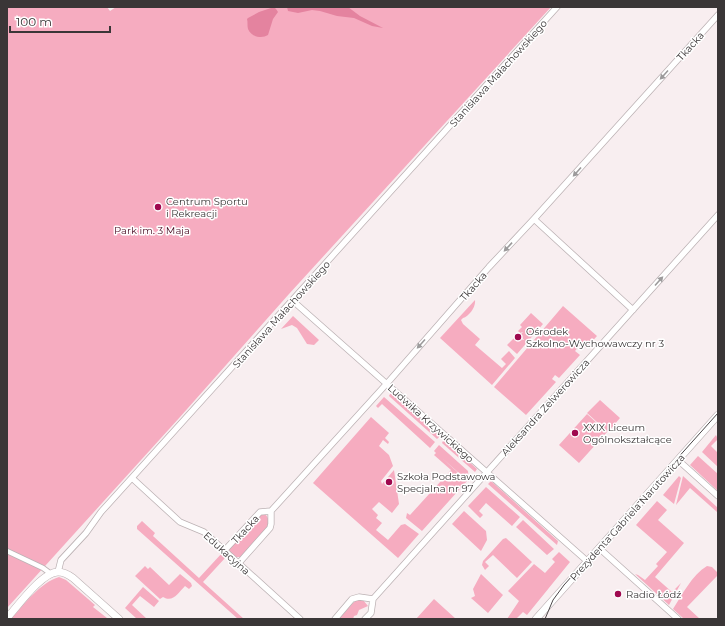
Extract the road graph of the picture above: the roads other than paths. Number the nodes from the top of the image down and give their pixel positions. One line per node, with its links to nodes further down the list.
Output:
1 (557, 7): 5 (street, Stanisława Małachowskiego)
2 (718, 15): 4 (street, Tkacka, one-way to 4)
3 (718, 215): 6 (street, Aleksandra Zelwerowicza, one-way to 3)
4 (534, 219): 6 (street); 7 (street, Tkacka, one-way to 7)
5 (293, 300): 7 (street, Ludwika Krzywickiego); 11 (street, Stanisława Małachowskiego)
6 (633, 310): 10 (street, Aleksandra Zelwerowicza)
7 (386, 383): 10 (street, Ludwika Krzywickiego); 13 (street, Tkacka)
8 (718, 415): 9 (street, Prezydenta Gabriela Narutowicza)
9 (678, 460): 12 (street); 14 (street, Prezydenta Gabriela Narutowicza)
10 (486, 472): 17 (street, Ludwika Krzywickiego); 20 (street, Aleksandra Zelwerowicza)
11 (132, 478): 15 (street, Edukacyjna); 19 (street, Stanisława Małachowskiego)
12 (718, 496)
13 (271, 511): 15 (street, Tkacka); 18 (street)
14 (599, 548): 17 (street, Prezydenta Gabriela Narutowicza); 27 (street)
15 (224, 550): 18 (street, Edukacyjna)
16 (7, 551): 19 (street)
17 (587, 561): 26 (street, Prezydenta Gabriela Narutowicza)
18 (238, 564): 23 (street, Edukacyjna)
19 (54, 573): 21 (street, Stanisława Małachowskiego); 22 (street)
20 (373, 599): 24 (street); 25 (street, Aleksandra Zelwerowicza)
21 (7, 618)
22 (119, 619)
23 (300, 619)
24 (335, 619)
25 (365, 619)
26 (536, 619)
27 (678, 619)

